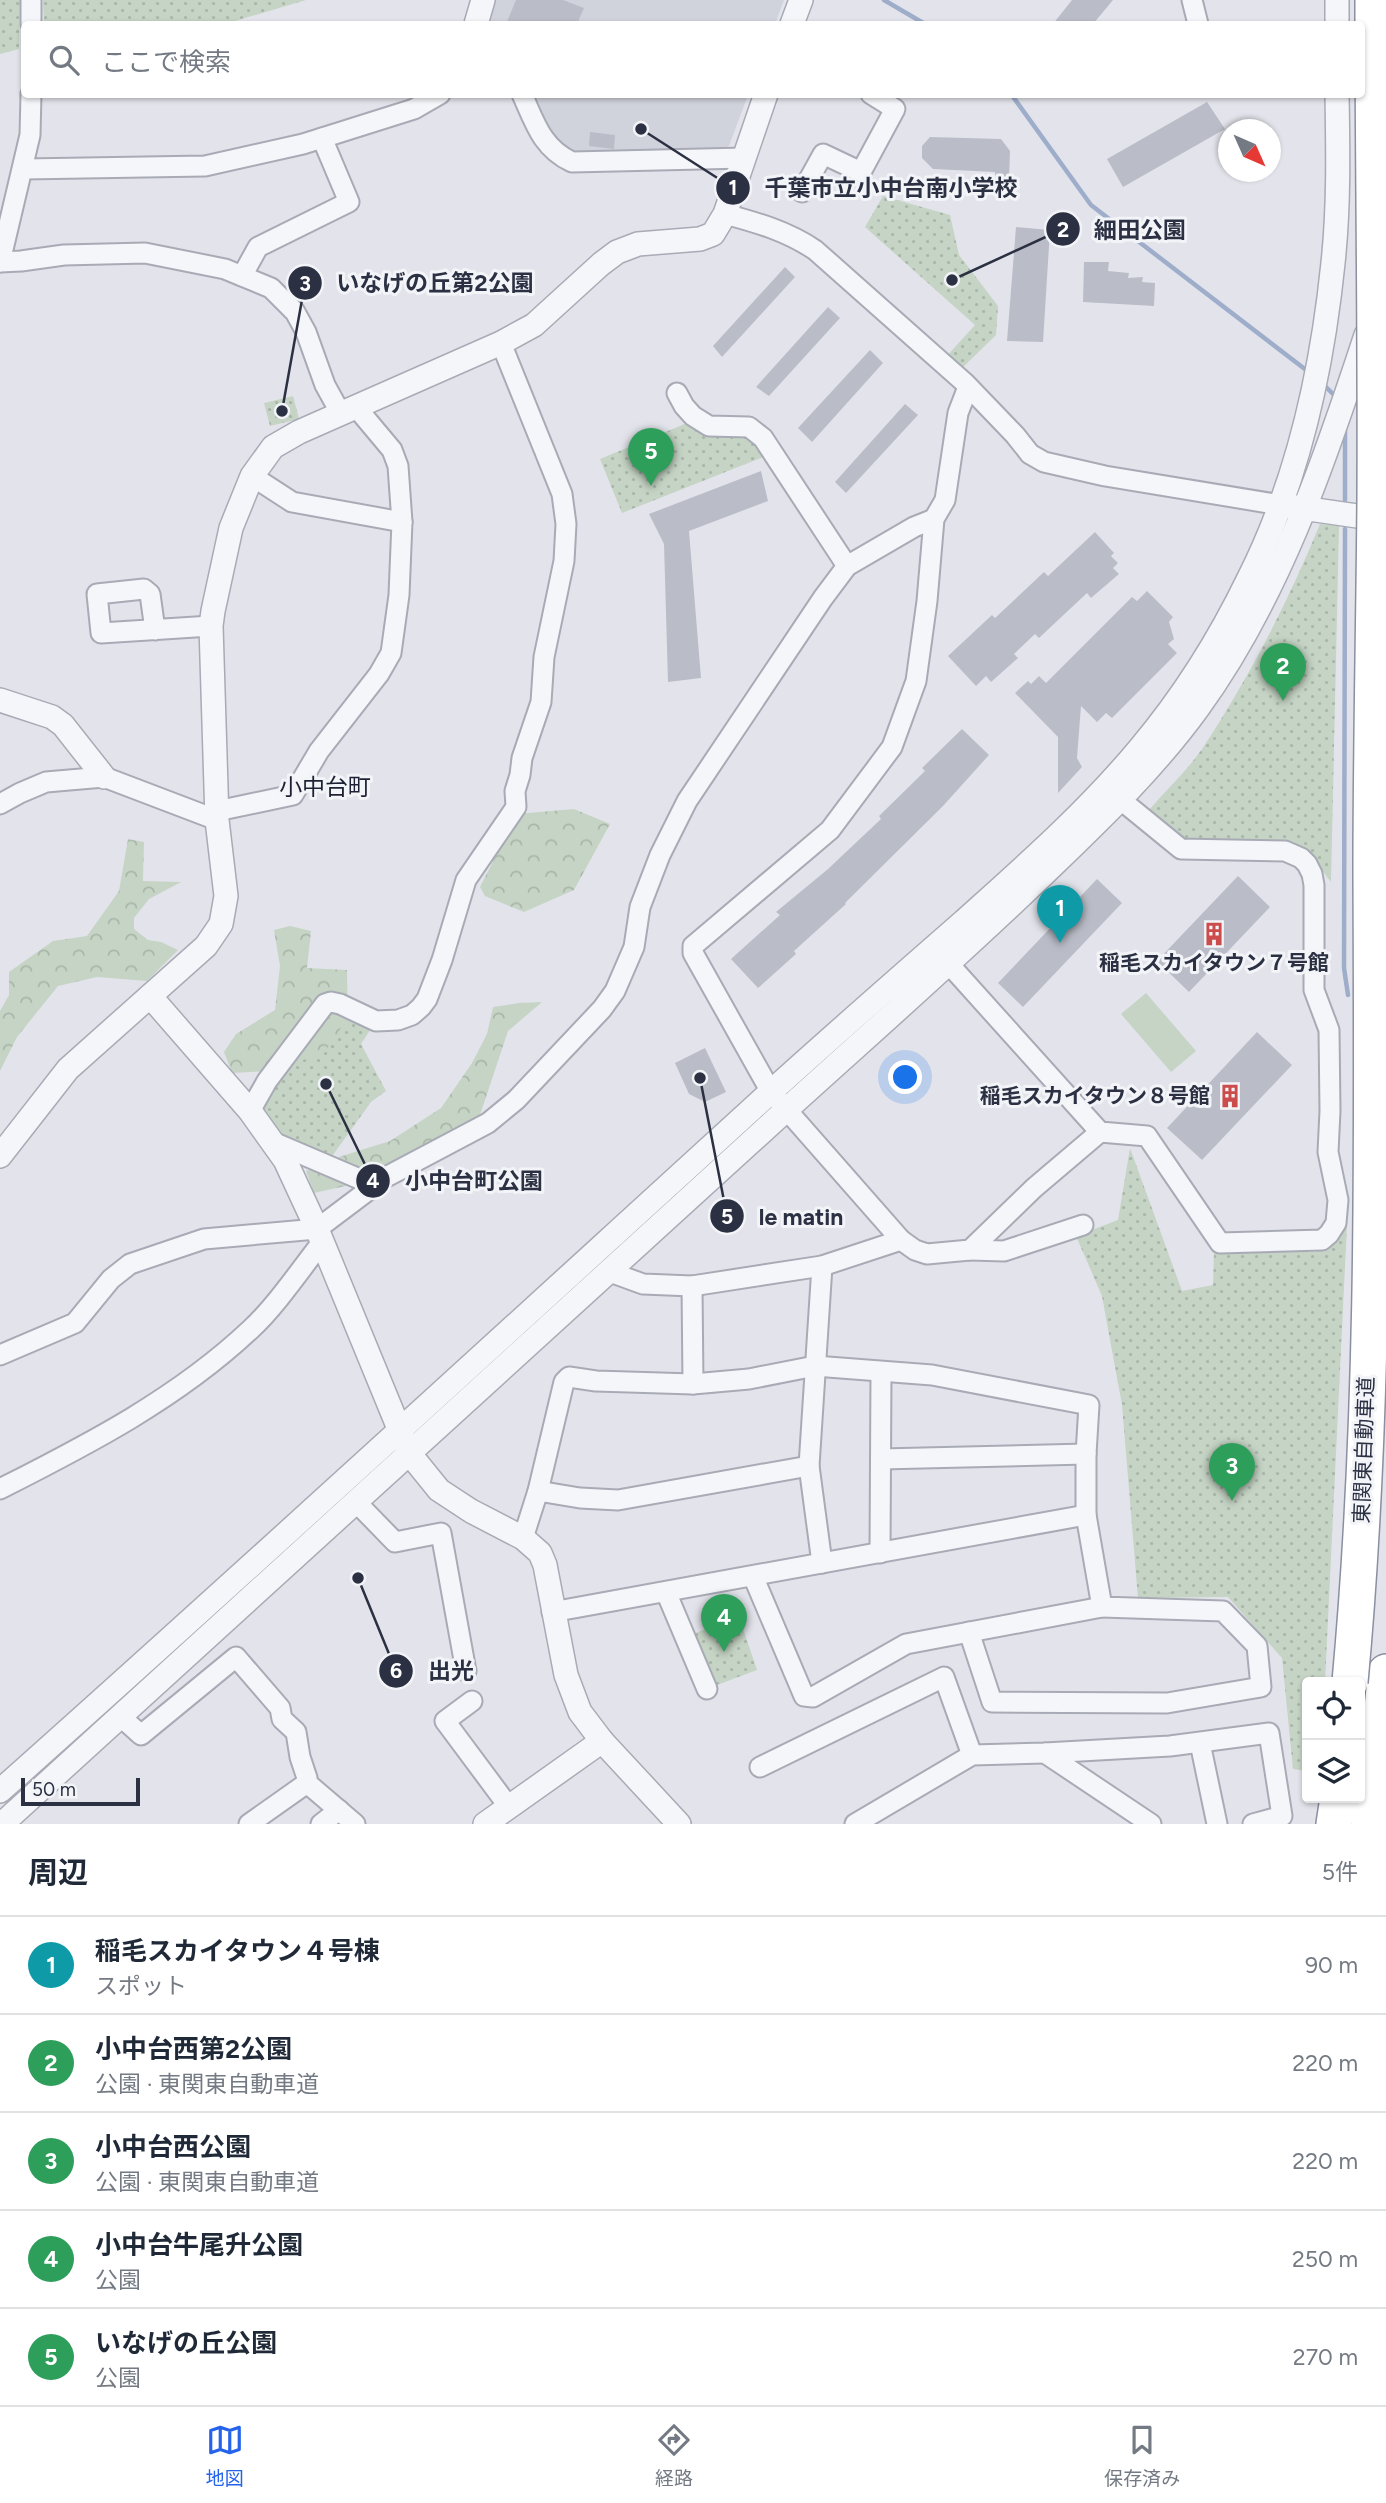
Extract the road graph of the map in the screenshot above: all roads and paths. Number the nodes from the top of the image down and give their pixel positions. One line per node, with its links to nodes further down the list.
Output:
1 (31, 0): 7 (street)
2 (483, 0): 8 (street)
3 (801, 0): 9 (street)
4 (1192, 0): 10 (street)
5 (1337, 0): 11 (street)
6 (1373, 0): 82 (highway, 東関東自動車道, bridge)
7 (31, 21)
8 (476, 21)
9 (793, 21)
10 (1197, 21)
11 (1337, 21)
12 (31, 98): 20 (street)
13 (434, 98): 18 (street)
14 (524, 98): 19 (street)
15 (765, 98): 19 (street)
16 (877, 98): 21 (street)
17 (1338, 98): 31 (street)
18 (322, 138): 20 (street); 25 (street)
19 (745, 158): 22 (street)
20 (23, 169): 23 (street)
21 (802, 192)
22 (725, 214): 26 (street); 27 (street)
23 (0, 262): 25 (street)
24 (1386, 275): 31 (street)
25 (242, 276): 29 (street)
26 (501, 343): 29 (street); 47 (street)
27 (968, 387): 31 (street); 32 (street)
28 (677, 393): 35 (street)
29 (348, 410): 30 (street); 34 (street)
30 (253, 476): 34 (street); 36 (street)
31 (1292, 507): 33 (street); 40 (street); 45 (street)
32 (934, 519): 35 (street); 45 (street)
33 (1386, 520)
34 (402, 522): 42 (street)
35 (847, 566): 51 (street)
36 (211, 626): 37 (street); 42 (street)
37 (155, 630)
38 (0, 700): 39 (street)
39 (104, 777): 41 (street); 42 (street)
40 (1121, 800): 43 (street); 48 (street)
41 (0, 804)
42 (217, 815): 44 (street)
43 (948, 963): 46 (street); 48 (street)
44 (149, 996): 47 (street); 50 (street)
45 (771, 1092): 46 (street); 63 (street)
46 (786, 1110): 54 (street); 57 (street)
47 (250, 1111): 49 (street)
48 (1100, 1132): 55 (street)
49 (274, 1142): 51 (street); 53 (street)
50 (0, 1156)
51 (376, 1186): 53 (street)
52 (1083, 1225): 55 (street)
53 (320, 1236): 59 (street); 63 (street); 68 (street)
54 (901, 1240): 55 (street); 56 (street)
55 (970, 1250)
56 (822, 1266): 58 (street); 60 (street)
57 (610, 1272): 58 (street); 64 (street)
58 (692, 1286): 62 (street)
59 (0, 1355)
60 (815, 1366): 61 (street); 62 (street); 67 (street)
61 (881, 1372): 65 (street); 66 (street)
62 (693, 1384): 69 (street)
63 (400, 1430): 64 (street); 92 (street)
64 (409, 1453): 70 (street); 72 (street)
65 (1086, 1454): 66 (street); 71 (street)
66 (881, 1459): 73 (street)
67 (809, 1466): 69 (street); 74 (street)
68 (0, 1489)
69 (538, 1490): 72 (street)
70 (356, 1502): 80 (street); 85 (street)
71 (1086, 1515): 73 (street); 77 (street)
72 (523, 1538): 78 (street)
73 (880, 1553): 74 (street)
74 (822, 1563): 75 (street)
75 (753, 1576): 76 (street); 79 (street)
76 (666, 1592): 78 (street); 83 (street)
77 (1102, 1607): 79 (street); 79 (street)
78 (552, 1612): 86 (street)
79 (970, 1632)
80 (466, 1671)
81 (1386, 1672): 107 (highway)
82 (1350, 1677)
83 (707, 1689)
84 (472, 1701): 94 (street)
85 (120, 1716): 91 (street); 96 (street)
86 (602, 1741): 94 (street); 101 (street)
87 (1200, 1743): 88 (street); 104 (street); 105 (street)
88 (1045, 1753): 89 (street); 103 (street)
89 (971, 1755): 90 (street); 102 (street)
90 (760, 1767)
91 (307, 1783): 95 (street); 97 (street)
92 (0, 1790)
93 (1337, 1803): 106 (highway)
94 (509, 1807): 100 (street)
95 (339, 1810): 98 (street); 99 (street)
96 (2, 1824)
97 (249, 1824)
98 (321, 1824)
99 (355, 1824)
100 (485, 1824)
101 (679, 1824)
102 (855, 1824)
103 (1151, 1824)
104 (1217, 1824)
105 (1253, 1824)
106 (1334, 1824)
107 (1370, 1824)

